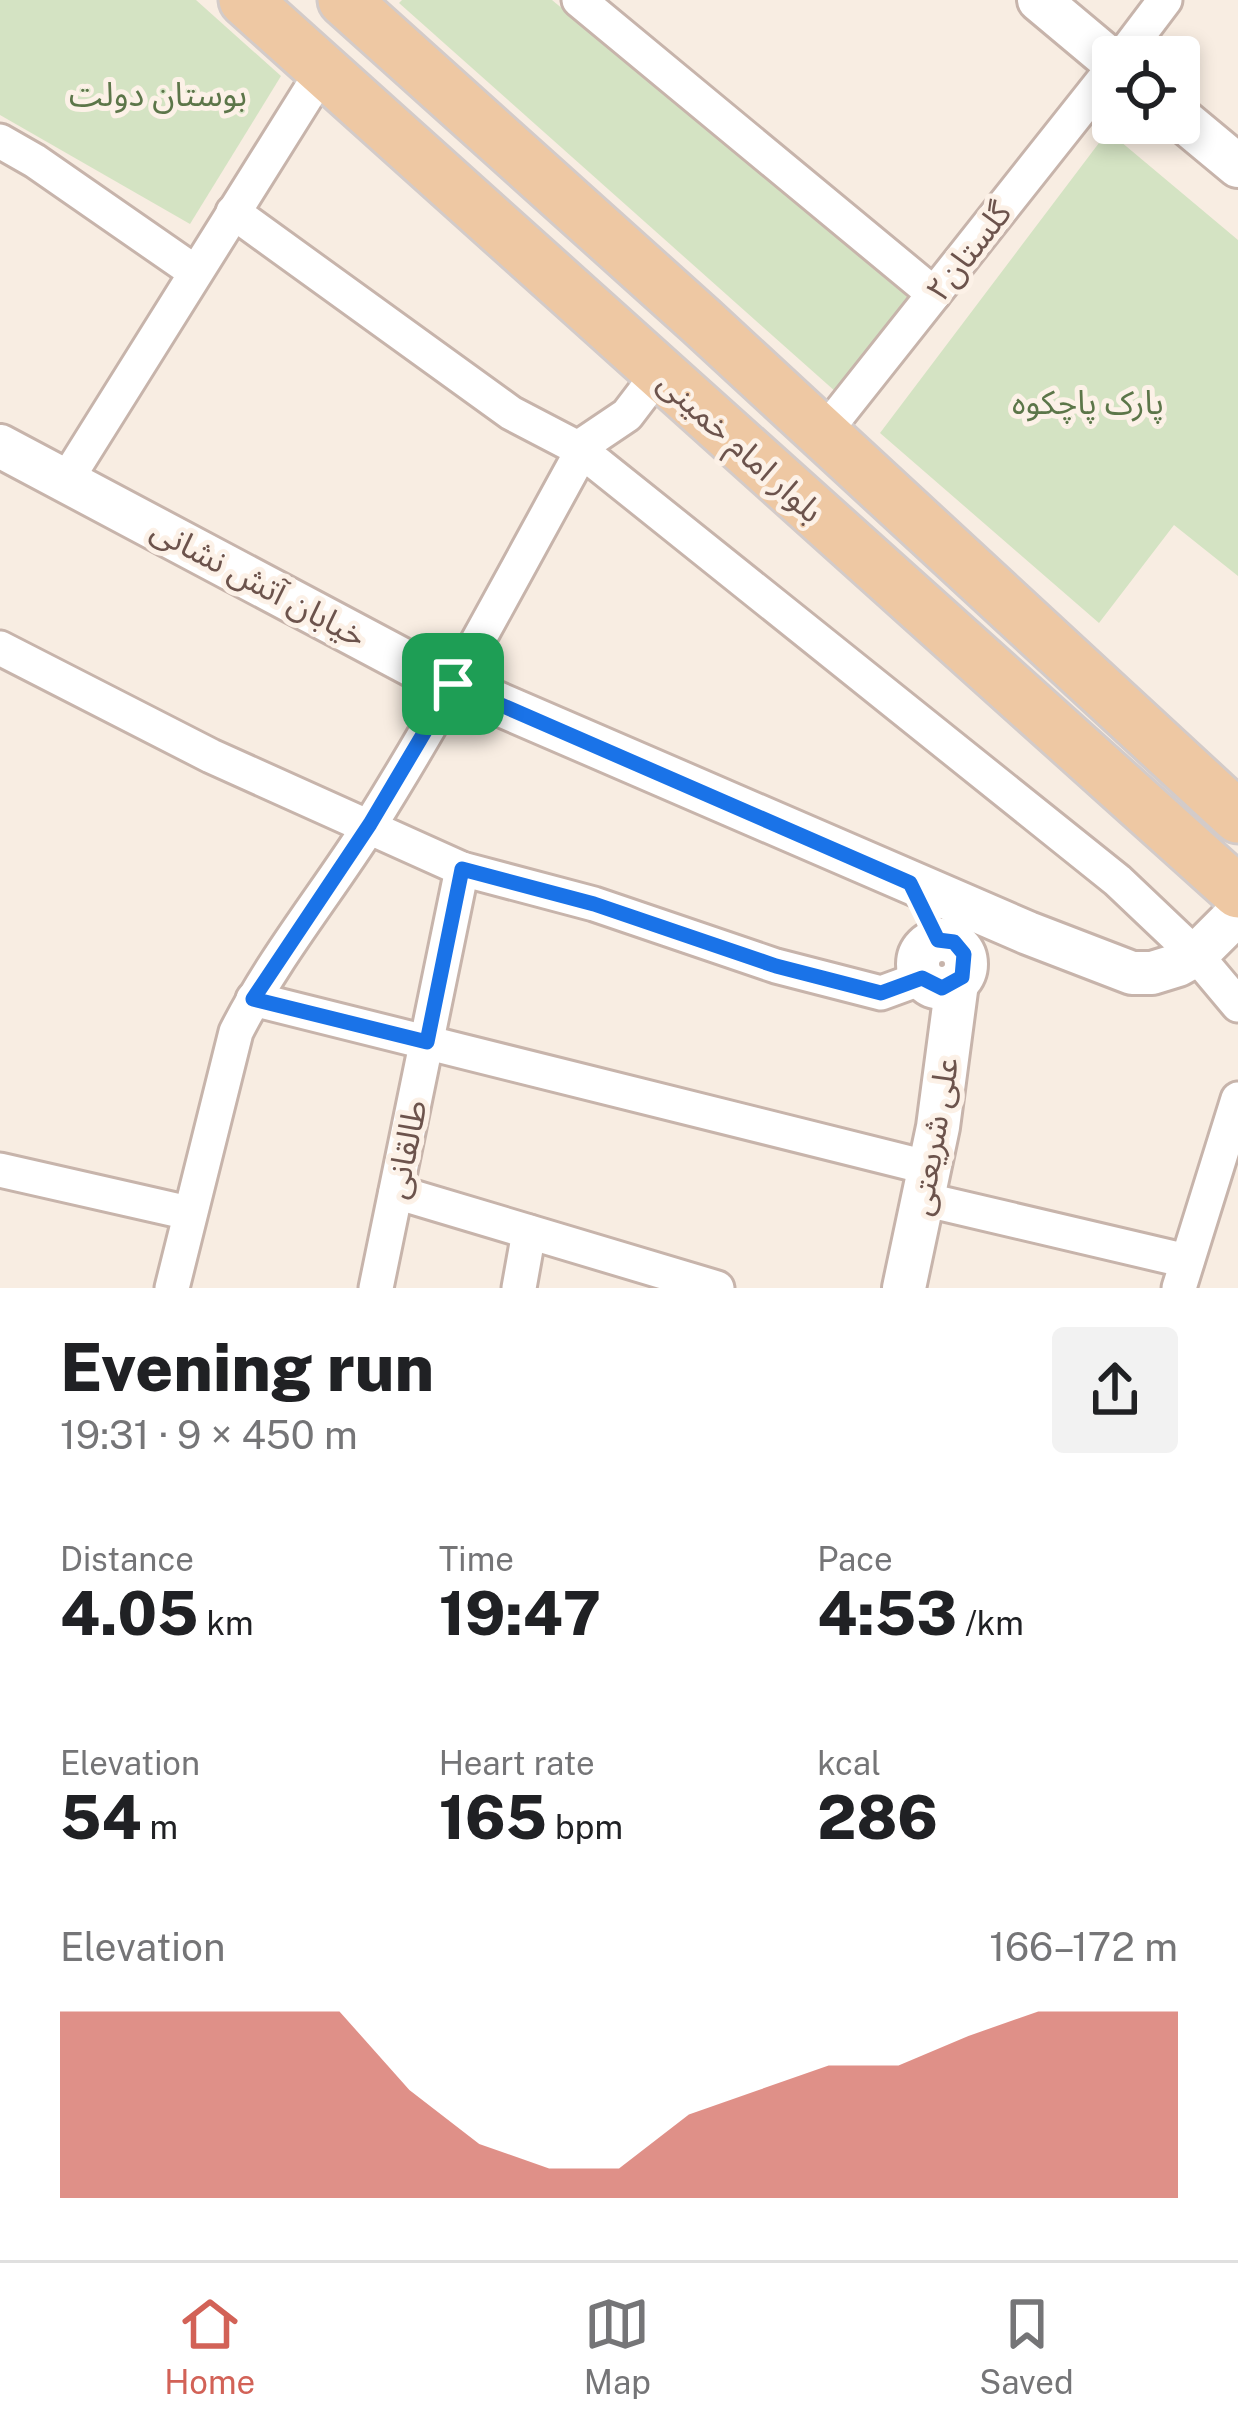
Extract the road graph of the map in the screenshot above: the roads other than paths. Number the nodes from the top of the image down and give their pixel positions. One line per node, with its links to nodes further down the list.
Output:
1 (245, 0): 8 (main road, بلوار امام خمینی)
2 (344, 0): 10 (main road, بلوار امام خمینی)
3 (579, 0): 19 (street)
4 (1040, 0): 7 (street)
5 (1165, 0): 6 (street)
6 (1138, 36)
7 (1092, 46)
8 (323, 70): 13 (main road, بلوار امام خمینی); 16 (street)
9 (1092, 92): 19 (street, گلستان۲)
10 (457, 102): 13 (main road); 15 (main road, بلوار امام خمینی)
11 (1200, 134): 14 (street)
12 (0, 141): 18 (street)
13 (415, 153): 17 (main road, بلوار امام خمینی)
14 (1238, 166)
15 (544, 180): 17 (main road); 21 (main road, بلوار امام خمینی)
16 (233, 212): 18 (street); 23 (street)
17 (502, 232): 20 (main road, بلوار امام خمینی)
18 (195, 272): 24 (street)
19 (934, 294): 21 (street, گلستان۲)
20 (659, 373): 23 (street); 31 (main road, بلوار امام خمینی)
21 (823, 434): 27 (main road, بلوار امام خمینی)
22 (0, 446): 24 (street, خیابان آتش نشانی)
23 (580, 450): 26 (street); 34 (street)
24 (67, 479): 26 (street, خیابان آتش نشانی)
25 (0, 648): 28 (street)
26 (453, 684): 28 (street); 30 (street, خیابان آتش نشانی)
27 (1238, 817)
28 (370, 824): 29 (street); 36 (street)
29 (462, 869): 35 (street); 38 (street, طالقانی)
30 (910, 883): 33 (street, خیابان آتش نشانی); 35 (street)
31 (1238, 892)
32 (1238, 913): 34 (street, خیابان آتش نشانی)
33 (1028, 933): 34 (street, خیابان آتش نشانی); 35 (street)
34 (1196, 955): 37 (street)
35 (945, 964): 41 (street, علی شریعتی)
36 (253, 999): 38 (street); 43 (street)
37 (1238, 1005)
38 (427, 1042): 41 (street); 42 (street, طالقانی)
39 (1238, 1100): 45 (street)
40 (0, 1170): 43 (street)
41 (926, 1183): 45 (street); 50 (street, علی شریعتی)
42 (396, 1192): 44 (street); 47 (street, طالقانی)
43 (189, 1213): 46 (street)
44 (529, 1232): 48 (street); 49 (street)
45 (1183, 1274)
46 (172, 1288)
47 (376, 1288)
48 (519, 1288)
49 (717, 1288)
50 (904, 1288)

